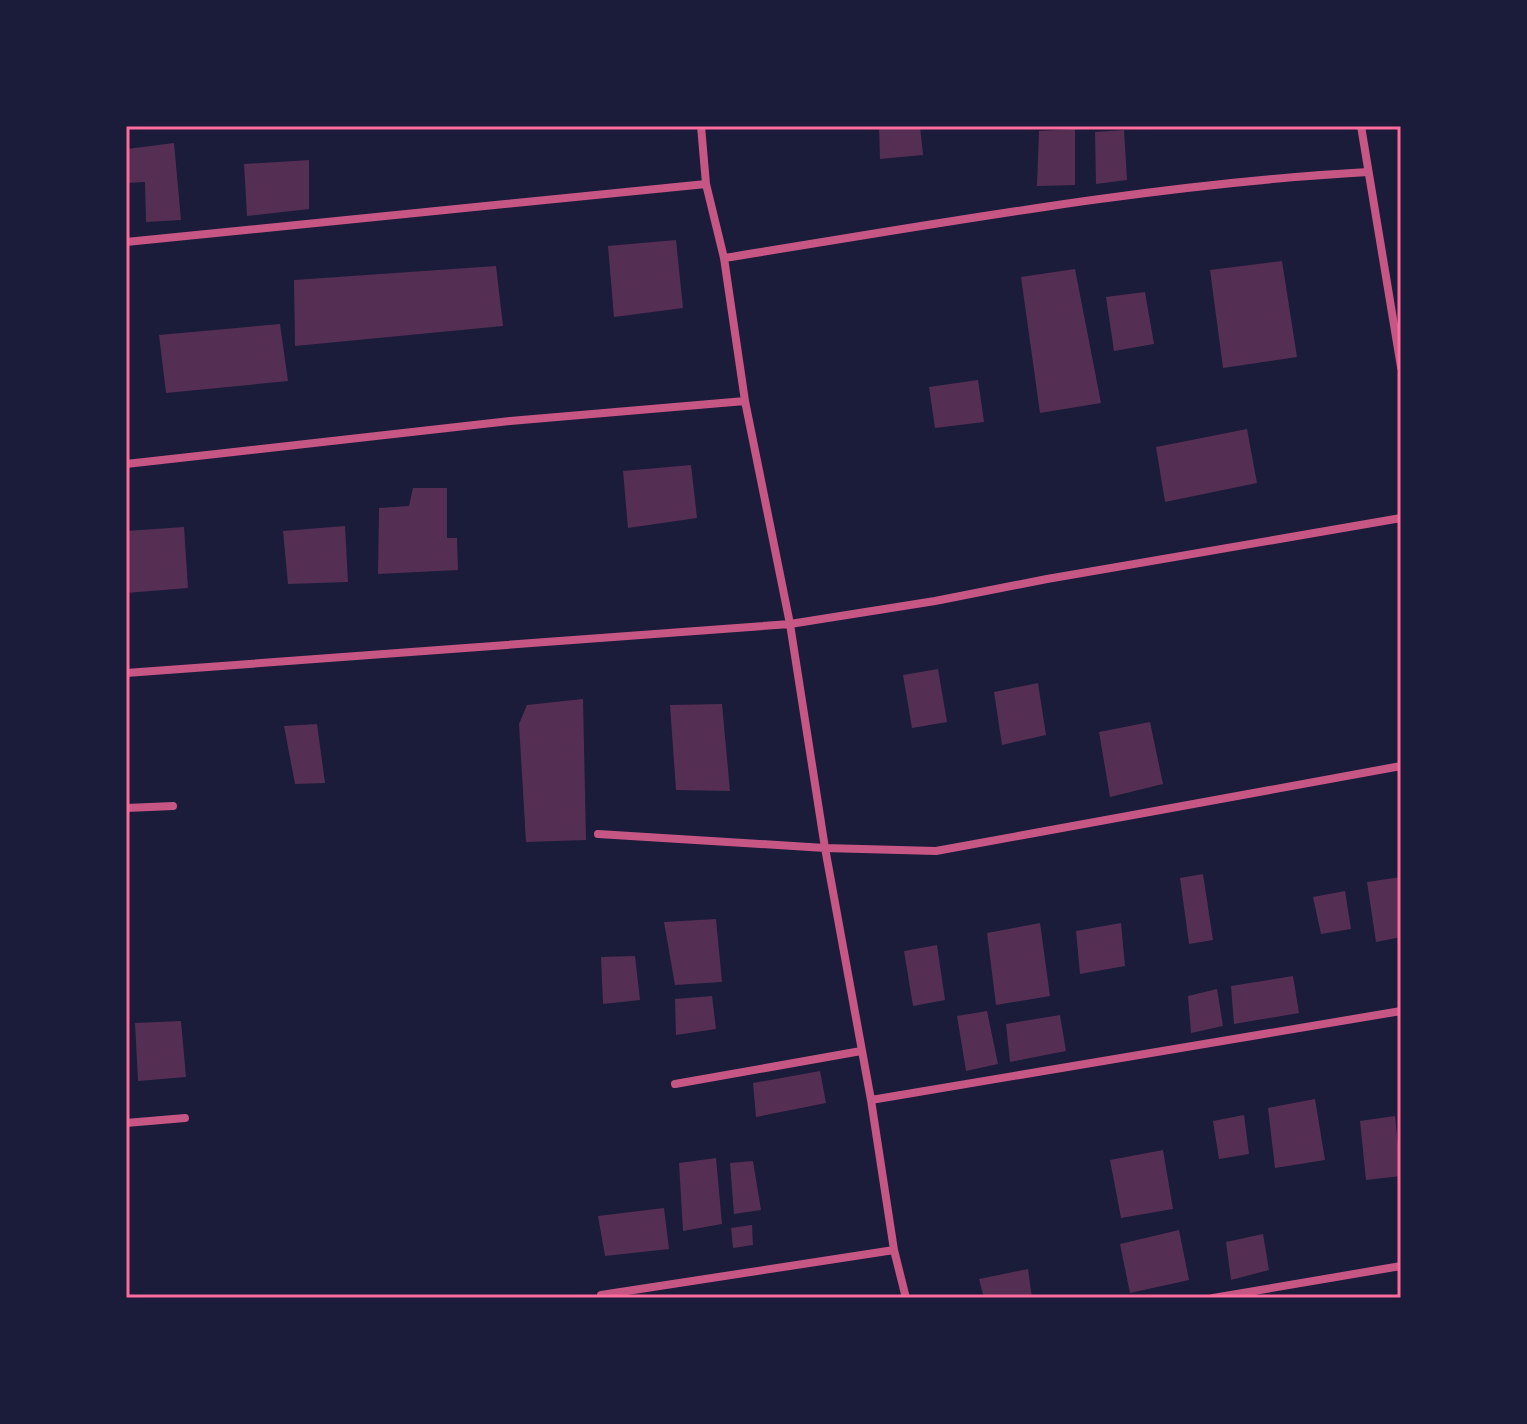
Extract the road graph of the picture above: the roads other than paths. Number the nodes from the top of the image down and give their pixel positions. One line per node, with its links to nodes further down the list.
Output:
1 (701, 126): 4 (street)
2 (1361, 126): 3 (street)
3 (1368, 172): 6 (street); 7 (street)
4 (706, 184): 5 (street); 6 (street)
5 (126, 242)
6 (724, 258): 8 (street)
7 (1401, 367)
8 (745, 401): 9 (street); 11 (street)
9 (126, 464)
10 (1401, 518): 11 (street)
11 (790, 624): 12 (street); 17 (street)
12 (126, 673)
13 (1401, 766): 17 (street)
14 (173, 806): 15 (street)
15 (126, 808)
16 (598, 834): 17 (street)
17 (825, 848): 19 (street)
18 (1401, 1011): 21 (street)
19 (861, 1051): 20 (street); 21 (street)
20 (675, 1084)
21 (871, 1100): 24 (street)
22 (185, 1118): 23 (street)
23 (126, 1123)
24 (894, 1250): 26 (street); 27 (street)
25 (1401, 1266): 28 (street)
26 (601, 1295)
27 (906, 1298)
28 (1213, 1298)

